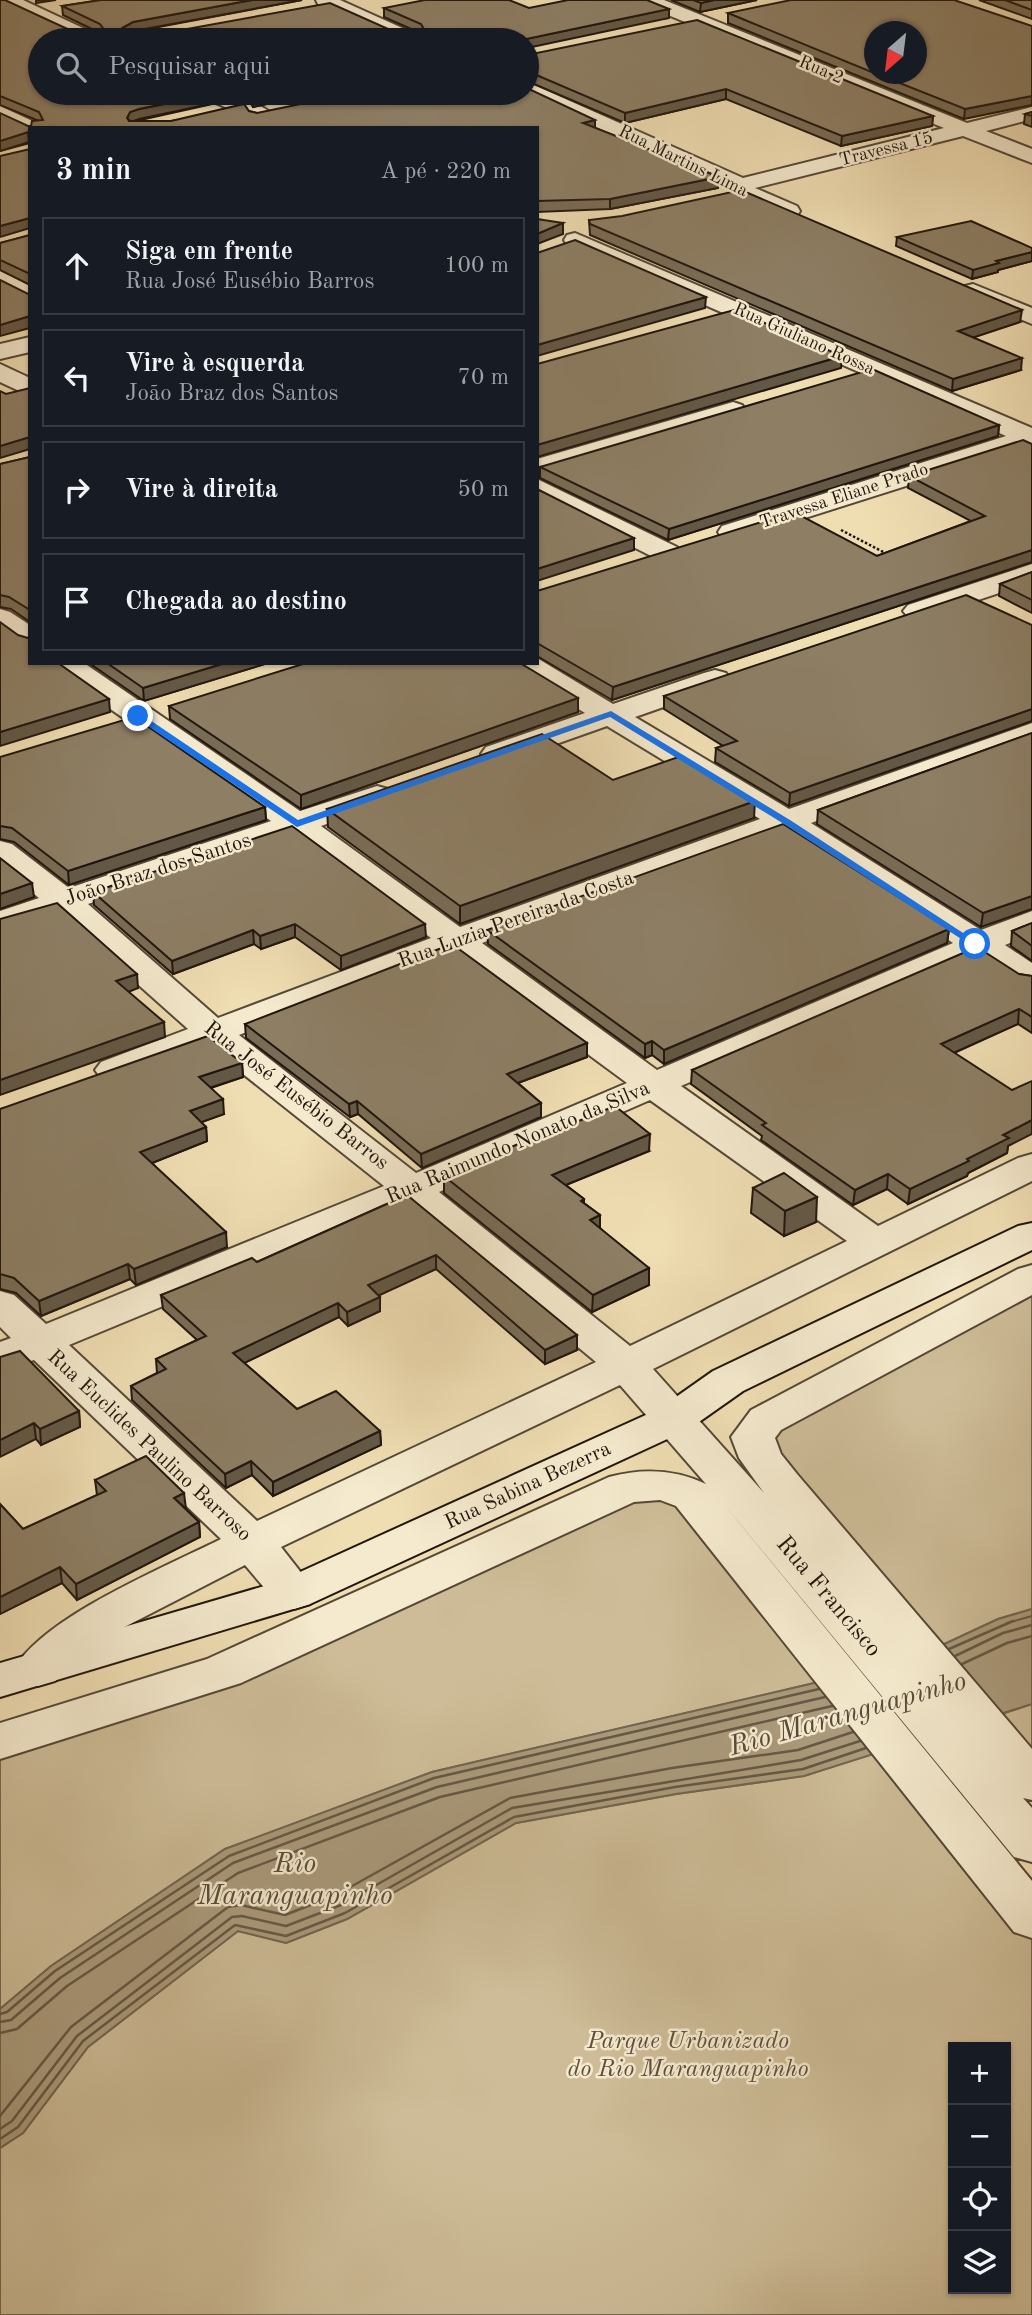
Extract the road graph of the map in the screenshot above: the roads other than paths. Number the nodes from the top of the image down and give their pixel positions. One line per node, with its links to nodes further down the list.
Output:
1 (8, 0): 6 (street)
2 (648, 0): 9 (street, Rua 2)
3 (329, 2): 5 (street); 11 (street)
4 (70, 6): 6 (street)
5 (306, 8)
6 (32, 11): 8 (street); 10 (street)
7 (736, 12): 9 (street)
8 (0, 16)
9 (700, 19): 12 (street); 21 (street, Rua 2)
10 (68, 28)
11 (386, 28)
12 (660, 28)
13 (539, 95): 23 (street, Rua Martins Lima)
14 (236, 105): 15 (street)
15 (249, 111): 18 (street); 19 (street)
16 (0, 112): 20 (street)
17 (1032, 113): 21 (street, Travessa 15)
18 (203, 115)
19 (280, 118)
20 (28, 126)
21 (963, 130): 22 (street, Rua 2); 23 (street, Travessa 15)
22 (1032, 157)
23 (742, 188): 24 (street, Travessa 15); 25 (street, Rua Martins Lima)
24 (719, 197)
25 (806, 218)
26 (552, 251): 30 (street, Rua Giuliano Rossa)
27 (0, 278): 29 (street)
28 (957, 284): 31 (street)
29 (28, 295)
30 (738, 309): 32 (street); 35 (street, Rua Giuliano Rossa)
31 (1032, 317)
32 (698, 321)
33 (28, 345): 34 (street)
34 (0, 352)
35 (872, 369): 37 (street); 40 (street, Rua Giuliano Rossa)
36 (0, 372): 38 (street)
37 (832, 381)
38 (28, 387)
39 (752, 405): 41 (street)
40 (1031, 438): 43 (street, Travessa Eliane Prado)
41 (539, 467)
42 (539, 488): 43 (street)
43 (667, 553): 44 (street, Travessa Eliane Prado)
44 (628, 565)
45 (1032, 573): 46 (street)
46 (968, 594): 47 (street); 48 (street)
47 (1000, 611)
48 (889, 621)
49 (67, 665): 54 (street)
50 (527, 665): 53 (street)
51 (743, 670): 53 (street)
52 (178, 704): 54 (street)
53 (611, 714): 57 (street); 59 (street)
54 (138, 716): 55 (street); 60 (street)
55 (100, 727)
56 (1032, 732): 59 (street, Rua Luzia Pereira da Costa)
57 (467, 765)
58 (402, 788): 60 (street, João Braz dos Santos)
59 (787, 822): 65 (street, Rua Luzia Pereira da Costa); 66 (street)
60 (297, 824): 62 (street, João Braz dos Santos); 65 (street)
61 (0, 851): 62 (street, Rua José Eusébio Barros)
62 (65, 901): 64 (street, João Braz dos Santos); 68 (street, Rua José Eusébio Barros)
63 (1032, 921): 66 (street, Rua Raimundo Nonato da Silva)
64 (0, 922)
65 (455, 941): 68 (street, Rua Luzia Pereira da Costa); 70 (street)
66 (975, 944): 67 (street); 70 (street, Rua Raimundo Nonato da Silva)
67 (1032, 978)
68 (215, 1034): 69 (street, Rua Luzia Pereira da Costa); 72 (street, Rua José Eusébio Barros)
69 (89, 1079)
70 (653, 1085): 72 (street, Rua Raimundo Nonato da Silva); 74 (street)
71 (1032, 1166): 74 (street)
72 (412, 1189): 77 (street, Rua Raimundo Nonato da Silva); 79 (street, Rua José Eusébio Barros)
73 (1032, 1235): 80 (street, Rua Sabina Bezerra)
74 (876, 1243): 79 (street)
75 (1032, 1278): 81 (street)
76 (0, 1304): 77 (street, Rua Euclides Paulino Barroso)
77 (39, 1341): 78 (street, Rua Raimundo Nonato da Silva); 82 (street, Rua Euclides Paulino Barroso)
78 (0, 1358)
79 (626, 1365): 80 (street, Rua Francisco); 82 (street)
80 (674, 1419): 81 (street, Rua Francisco); 83 (street, Rua Sabina Bezerra)
81 (777, 1538): 85 (street); 86 (street); 87 (street, Rua Francisco); 88 (street)
82 (252, 1542): 83 (street, Rua Euclides Paulino Barroso); 84 (street)
83 (294, 1592): 84 (street, Rua Sabina Bezerra)
84 (19, 1674)
85 (0, 1741)
86 (1032, 1782)
87 (1032, 1843)
88 (1032, 1918)

